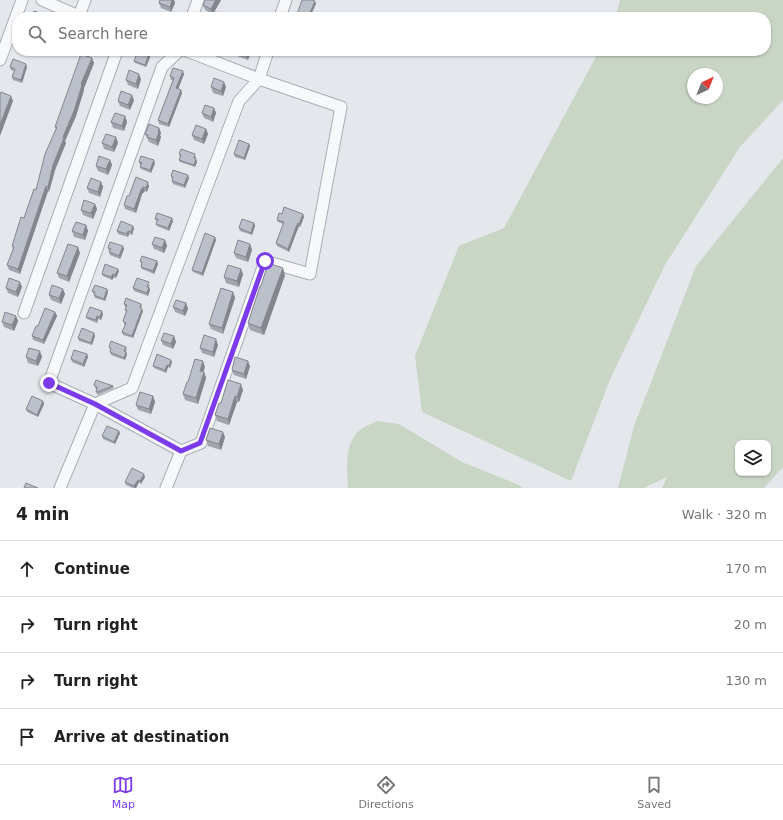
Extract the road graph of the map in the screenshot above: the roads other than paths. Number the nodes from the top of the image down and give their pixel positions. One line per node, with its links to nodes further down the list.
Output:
1 (22, 0): 6 (street)
2 (42, 0): 7 (street)
3 (85, 0): 8 (street)
4 (198, 0): 9 (street)
5 (286, 0): 10 (street)
6 (18, 12)
7 (69, 12)
8 (81, 12)
9 (194, 12)
10 (282, 12)
11 (12, 27): 16 (street)
12 (115, 56): 18 (street)
13 (173, 56): 19 (street)
14 (200, 56): 17 (street)
15 (266, 56): 17 (street)
16 (0, 60)
17 (259, 79): 19 (street); 20 (street)
18 (24, 313)
19 (95, 404): 20 (street); 21 (street)
20 (181, 451): 22 (street)
21 (60, 488)
22 (166, 488)

